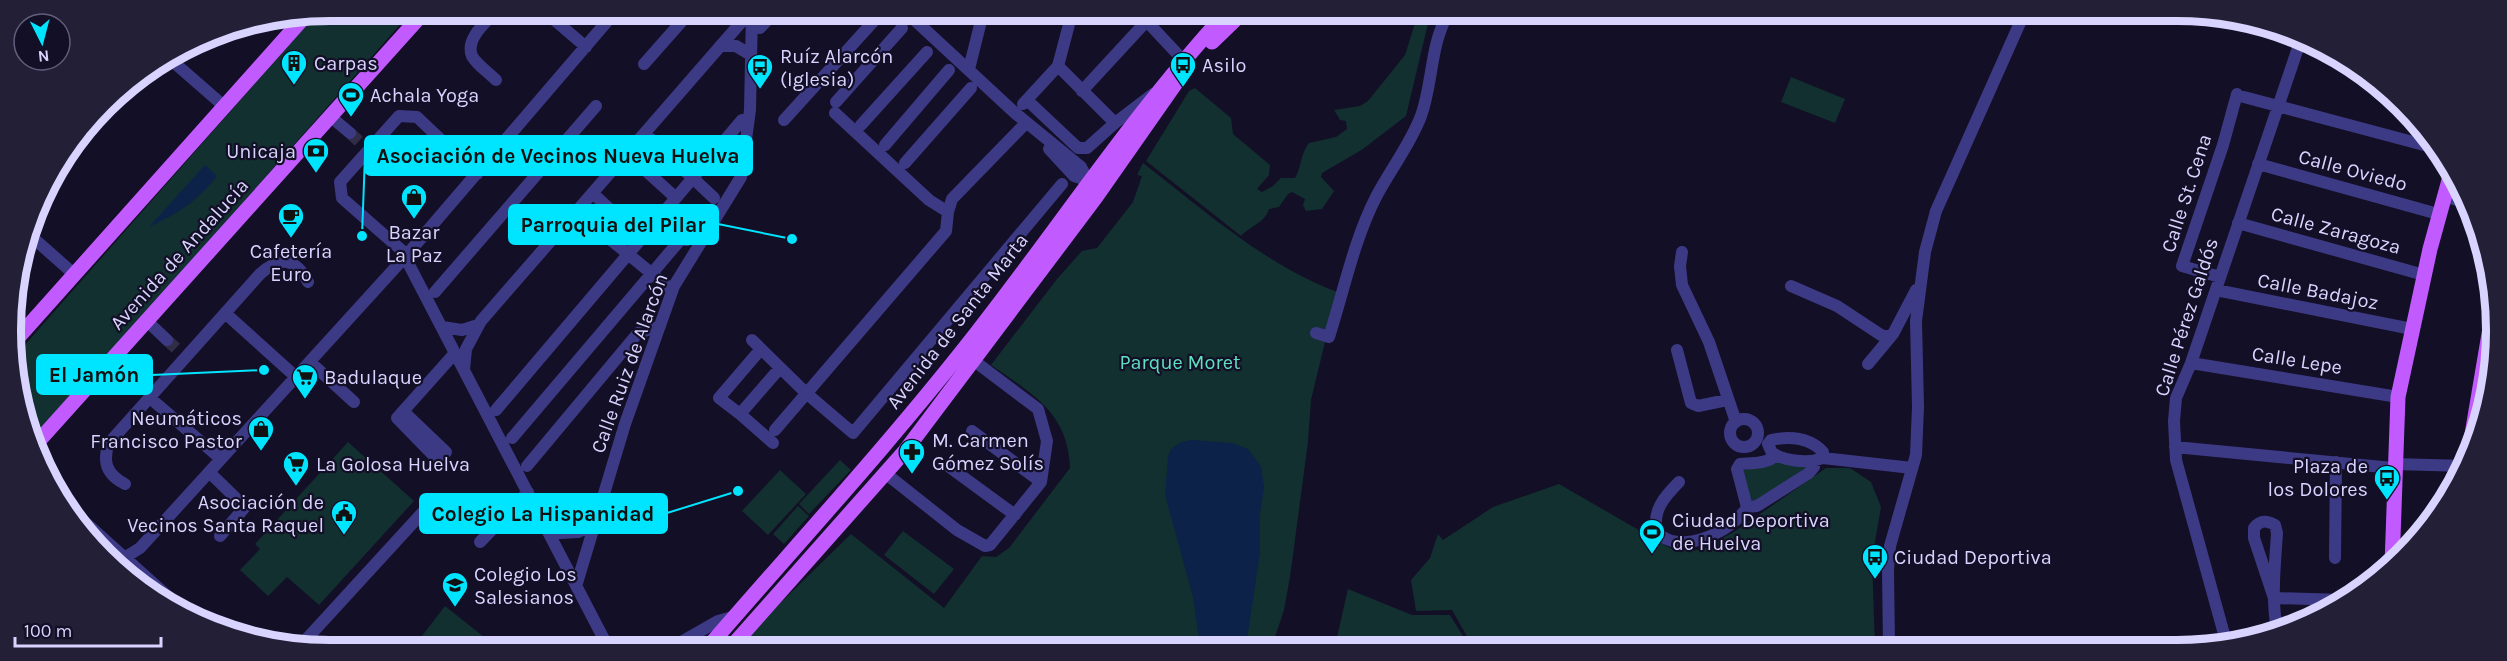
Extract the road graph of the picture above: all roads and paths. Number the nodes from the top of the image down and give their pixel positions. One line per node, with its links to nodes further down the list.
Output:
1 (416, 21): 42 (main road, Avenida de Andalucía)
2 (487, 21): 33 (street)
3 (556, 21): 23 (street)
4 (608, 21): 23 (street)
5 (682, 21): 28 (street)
6 (743, 21): 22 (street)
7 (751, 21): 26 (street, Calle Ruiz de Alarcón)
8 (767, 21): 20 (street)
9 (874, 21): 44 (street)
10 (916, 21): 31 (street)
11 (981, 21): 31 (street)
12 (1070, 21): 30 (street)
13 (1142, 21): 36 (street)
14 (1152, 21): 29 (street)
15 (1220, 21): 29 (main road, Avenida de Santa Marta)
16 (1233, 21): 29 (main road, Avenida de Santa Marta)
17 (1446, 21): 93 (street)
18 (2021, 21): 82 (street)
19 (299, 23): 40 (main road)
20 (760, 28)
21 (902, 28): 67 (street)
22 (720, 46): 26 (street); 89 (street)
23 (586, 47): 55 (street)
24 (2298, 47): 39 (street, Calle Pérez Galdós)
25 (927, 52): 47 (street)
26 (751, 55): 90 (street, Calle Ruiz de Alarcón)
27 (175, 63): 40 (street)
28 (644, 63)
29 (1186, 63): 35 (main road, Avenida de Santa Marta); 59 (main road, Avenida de Santa Marta)
30 (1058, 66): 36 (street); 37 (street)
31 (969, 69): 41 (street)
32 (949, 70): 50 (street)
33 (496, 80)
34 (971, 88): 53 (street)
35 (1158, 90): 45 (street); 56 (main road, Avenida de Santa Marta)
36 (1082, 91): 45 (street)
37 (1027, 100): 41 (street); 45 (street)
38 (596, 106): 86 (street)
39 (2278, 106): 51 (street); 54 (street, Calle Pérez Galdós); 80 (street, Calle St. Cena)
40 (225, 107): 78 (main road)
41 (1015, 113): 46 (street); 56 (street)
42 (331, 117): 48 (street); 88 (main road, Avenida de Andalucía)
43 (741, 120): 57 (street)
44 (784, 120)
45 (1115, 123)
46 (1025, 124): 56 (street); 67 (street)
47 (861, 125)
48 (350, 133)
49 (651, 139): 57 (street)
50 (885, 145)
51 (2424, 145)
52 (633, 159): 64 (street)
53 (905, 163)
54 (2258, 164): 68 (street, Calle Oviedo); 70 (street, Calle Pérez Galdós)
55 (477, 174): 76 (street); 76 (street)
56 (1081, 175): 59 (street); 61 (street); 150 (main road, Avenida de Santa Marta)
57 (693, 178): 64 (street); 65 (street)
58 (2448, 182): 62 (main road)
59 (1105, 183): 61 (main road, Avenida de Santa Marta)
60 (1062, 184): 107 (street)
61 (1096, 196): 99 (main road, Avenida de Santa Marta)
62 (2444, 197): 66 (street); 68 (main road)
63 (598, 198): 72 (street)
64 (676, 198): 72 (street)
65 (714, 198)
66 (2457, 200)
67 (948, 212): 107 (street)
68 (2438, 214): 79 (main road)
69 (582, 216): 75 (street)
70 (2238, 223): 79 (street, Calle Zaragoza); 80 (street, Calle Pérez Galdós)
71 (35, 239): 78 (street)
72 (641, 239): 75 (street)
73 (687, 240): 77 (street)
74 (1682, 252): 111 (street)
75 (628, 254): 77 (street); 113 (street)
76 (406, 256): 91 (street); 100 (street)
77 (652, 273): 84 (street); 118 (street)
78 (75, 275): 94 (main road)
79 (2424, 275): 92 (main road)
80 (2220, 277): 85 (street, Calle Pérez Galdós)
81 (308, 282): 87 (street)
82 (1919, 283): 95 (street); 130 (street)
83 (1791, 286): 95 (street)
84 (668, 287)
85 (2216, 290): 92 (street, Calle Badajoz); 101 (street, Calle Pérez Galdós)
86 (435, 292)
87 (225, 313): 106 (street); 109 (street)
88 (147, 321): 96 (street); 119 (main road, Avenida de Andalucía)
89 (478, 325): 91 (street); 105 (street)
90 (660, 326): 126 (street); 141 (street, Calle Ruiz de Alarcón)
91 (442, 327): 98 (street)
92 (2412, 329): 108 (main road)
93 (1316, 333)
94 (21, 334)
95 (1893, 334): 102 (street)
96 (167, 340)
97 (1677, 350): 111 (street)
98 (455, 353): 105 (street); 114 (street)
99 (973, 360): 132 (main road, Avenida de Santa Marta); 133 (street)
100 (310, 362): 106 (street); 112 (street)
101 (2191, 363): 108 (street, Calle Lepe); 121 (street, Calle Pérez Galdós)
102 (1868, 364)
103 (2483, 367): 110 (main road)
104 (780, 368): 107 (street); 115 (street); 115 (street)
105 (464, 370): 136 (street)
106 (296, 377): 123 (street)
107 (806, 393): 115 (street)
108 (2398, 397): 128 (main road)
109 (150, 398): 123 (street); 135 (street)
110 (2478, 399)
111 (1727, 400): 116 (street)
112 (354, 402)
113 (496, 410)
114 (403, 411)
115 (740, 414)
116 (1736, 422): 120 (street); 120 (street)
117 (972, 431): 133 (street)
118 (512, 438)
119 (41, 439)
120 (1762, 442): 122 (street); 124 (street)
121 (2175, 447): 125 (street); 152 (street, Calle Pérez Galdós)
122 (1776, 455): 124 (street); 137 (street)
123 (221, 459): 131 (street)
124 (1818, 460): 130 (street); 137 (street)
125 (2336, 462): 128 (street); 145 (street)
126 (527, 466)
127 (948, 466): 139 (street)
128 (2394, 466): 129 (street); 144 (main road)
129 (2454, 466)
130 (1912, 468): 158 (street)
131 (209, 472): 142 (street); 146 (street)
132 (885, 473): 139 (street); 157 (main road, Avenida de Santa Marta)
133 (1041, 482): 139 (street)
134 (1679, 482): 137 (street)
135 (125, 484)
136 (528, 492): 140 (street); 143 (street)
137 (1747, 507)
138 (423, 512): 153 (street)
139 (1015, 515)
140 (541, 516): 141 (street); 147 (street)
141 (593, 525): 147 (street, Calle Ruiz de Alarcón)
142 (220, 536)
143 (480, 542)
144 (2392, 552)
145 (2334, 558)
146 (122, 559)
147 (577, 584): 154 (street)
148 (2274, 598): 148 (street); 149 (street); 151 (street)
149 (2330, 600)
150 (735, 616): 155 (street); 156 (main road, Avenida de Santa Marta)
151 (2276, 624)
152 (2224, 636)
153 (307, 639)
154 (605, 640)
155 (685, 640)
156 (714, 640)
157 (737, 640)
158 (1889, 640)

